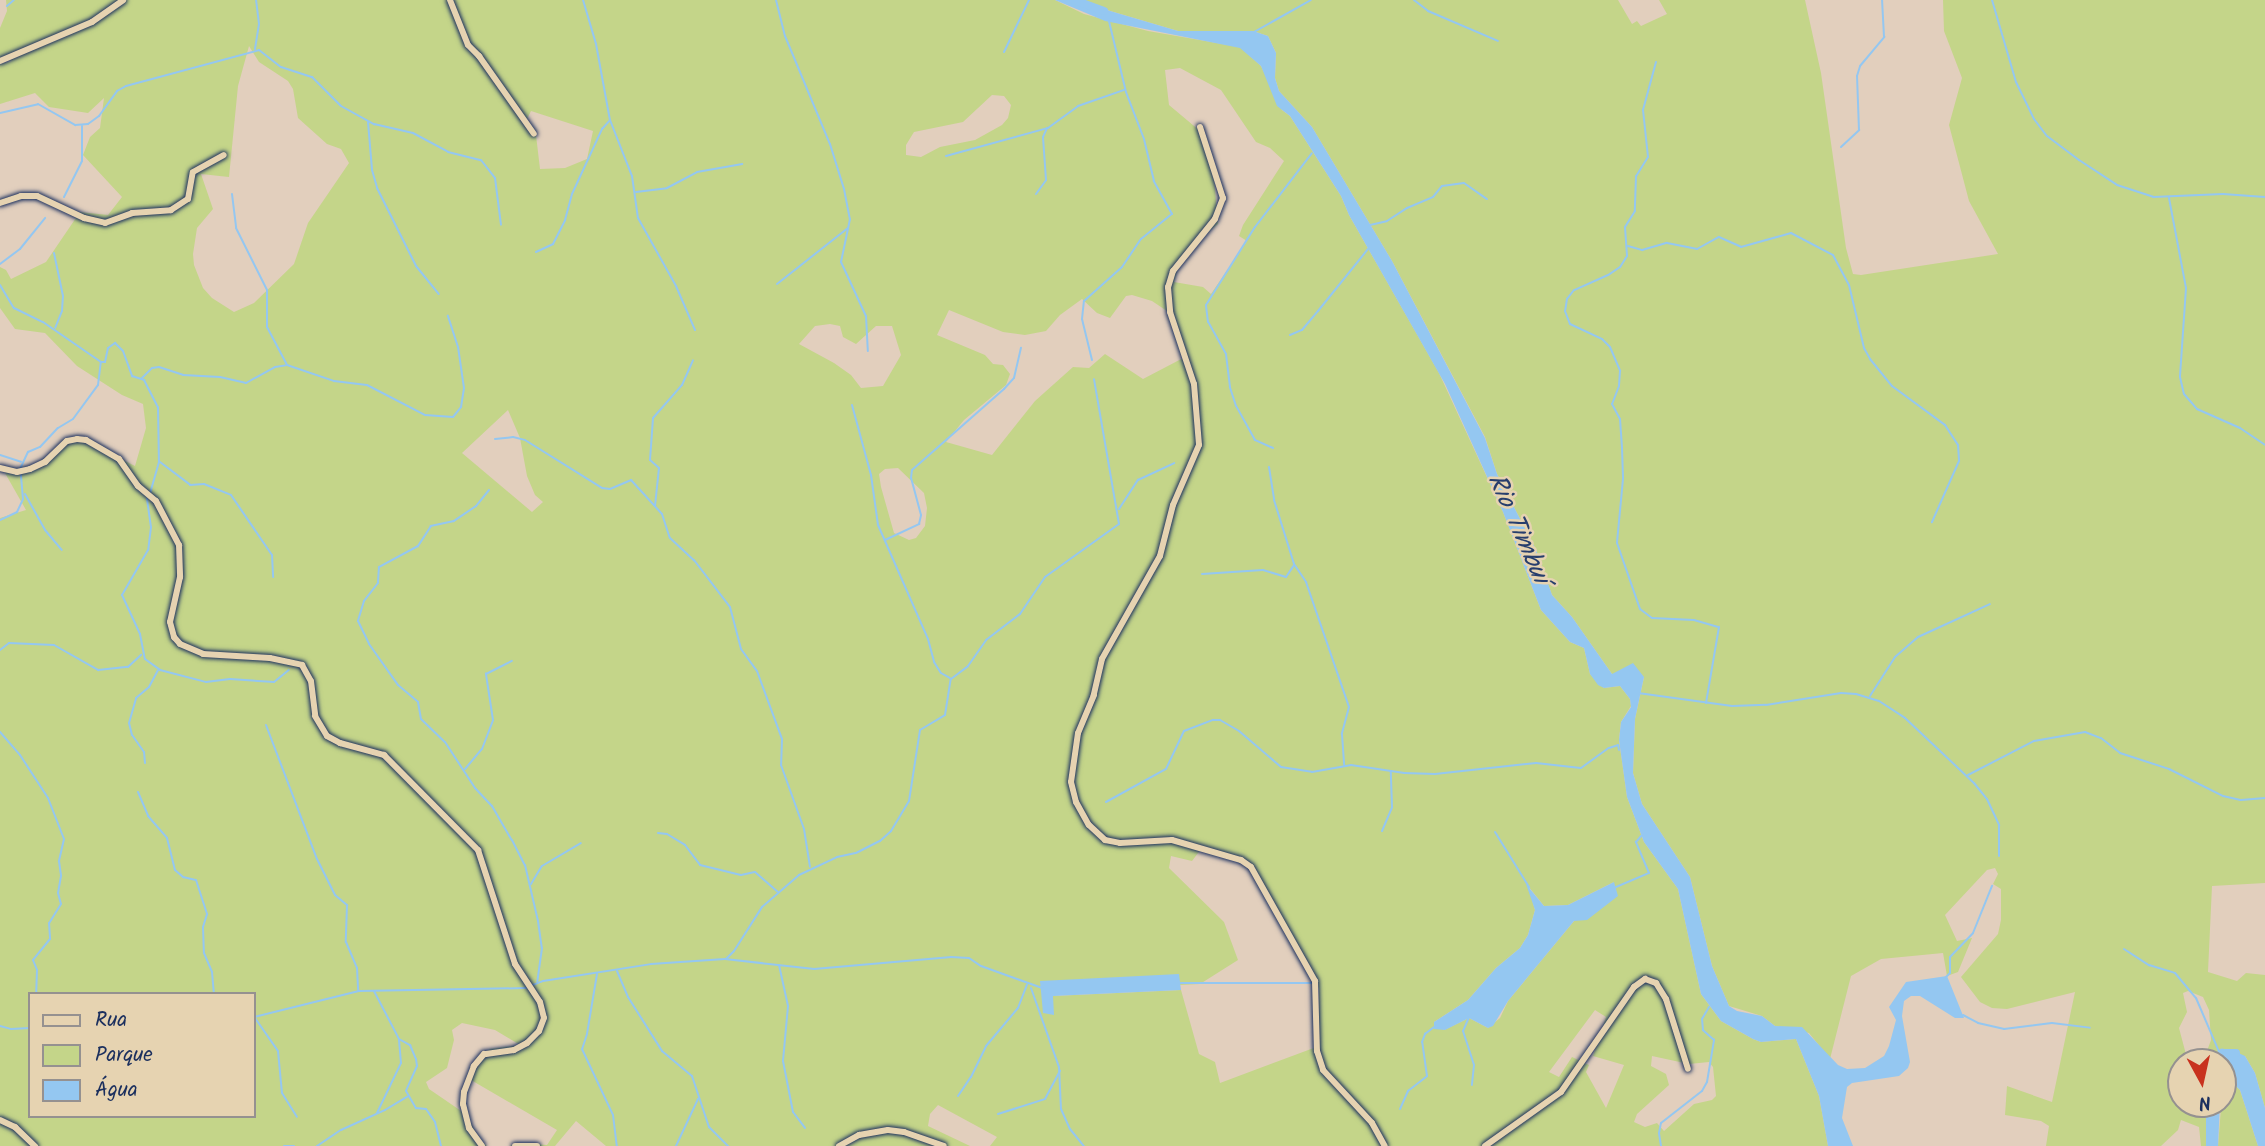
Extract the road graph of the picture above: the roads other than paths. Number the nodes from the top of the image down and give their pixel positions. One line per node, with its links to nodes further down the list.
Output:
1 (123, 0): 3 (street)
2 (450, 0): 5 (street)
3 (0, 61)
4 (1200, 127): 17 (street)
5 (534, 134)
6 (224, 155): 7 (street)
7 (0, 203)
8 (0, 468): 12 (street)
9 (1688, 1069): 18 (street)
10 (0, 1120): 11 (street)
11 (35, 1146)
12 (482, 1146)
13 (515, 1146): 14 (street)
14 (537, 1146)
15 (839, 1146): 16 (street)
16 (944, 1146)
17 (1385, 1146)
18 (1485, 1146)

